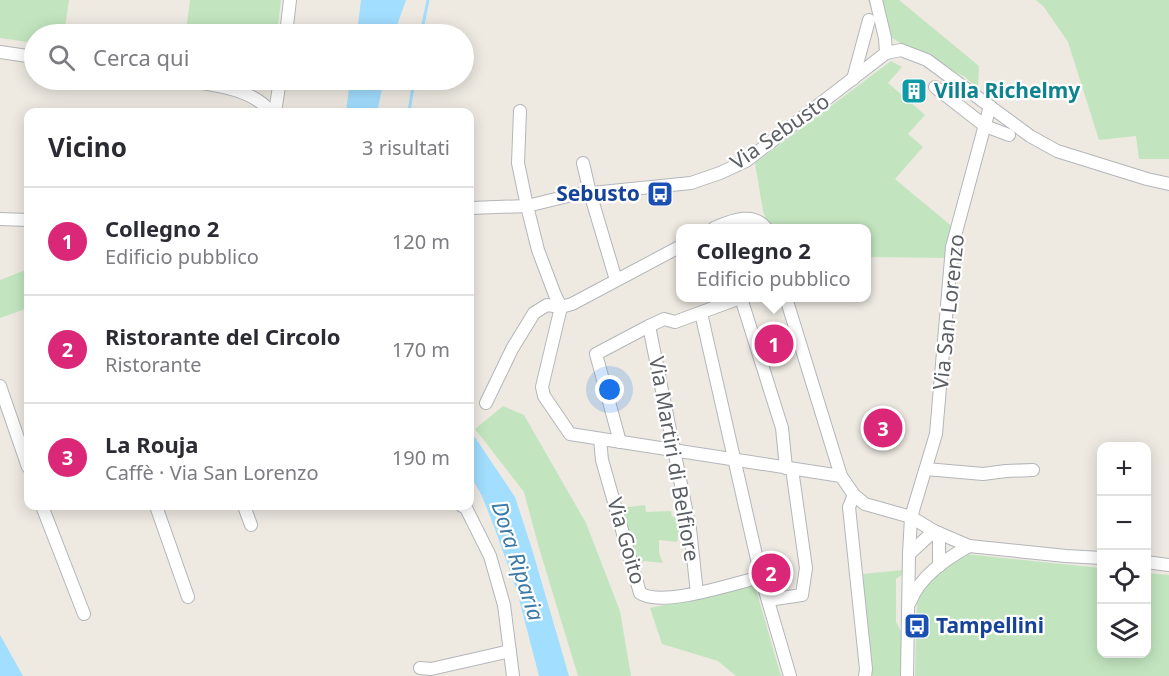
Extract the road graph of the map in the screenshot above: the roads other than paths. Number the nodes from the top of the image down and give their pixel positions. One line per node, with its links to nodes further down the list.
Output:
1 (290, 0): 4 (street)
2 (876, 0): 6 (street)
3 (869, 20): 8 (street)
4 (287, 24)
5 (0, 52): 7 (street)
6 (886, 53): 8 (street, Via Sebusto); 12 (street)
7 (24, 56)
8 (854, 79): 20 (street, Via Sebusto)
9 (935, 87): 16 (street)
10 (235, 90): 13 (street)
11 (278, 90): 14 (street)
12 (990, 106): 16 (street, Via San Lorenzo); 19 (street)
13 (268, 108)
14 (274, 108)
15 (520, 111): 21 (street)
16 (985, 126): 17 (street); 43 (street, Via San Lorenzo)
17 (1009, 135)
18 (583, 163): 20 (street)
19 (1169, 184)
20 (590, 193): 21 (street, Via Sebusto); 28 (street)
21 (527, 206): 22 (street, Via Sebusto); 32 (street)
22 (474, 208)
23 (0, 219): 24 (street)
24 (24, 220)
25 (723, 224): 26 (street)
26 (762, 224)
27 (676, 249): 28 (street)
28 (616, 280): 32 (street)
29 (728, 302): 33 (street)
30 (743, 302): 42 (street)
31 (788, 302): 45 (street)
32 (561, 307): 36 (street); 37 (street)
33 (700, 313): 34 (street); 41 (street)
34 (649, 326): 38 (street); 39 (street, Via Martiri di Belfiore)
35 (0, 386): 40 (street)
36 (486, 403)
37 (600, 439): 38 (street); 61 (street, Via Goito)
38 (620, 442): 39 (street)
39 (673, 450): 41 (street); 61 (street, Via Martiri di Belfiore)
40 (24, 455)
41 (735, 460): 42 (street); 60 (street)
42 (789, 469): 45 (street); 63 (street)
43 (926, 469): 44 (street); 51 (street, Via San Lorenzo)
44 (1033, 470)
45 (841, 476): 46 (street)
46 (854, 495): 51 (street); 70 (street)
47 (44, 510): 65 (street)
48 (157, 510): 62 (street)
49 (245, 510): 52 (street)
50 (467, 510): 66 (street)
51 (911, 517): 53 (street); 55 (street, Via San Lorenzo)
52 (251, 525)
53 (937, 532): 54 (street); 55 (street); 59 (street)
54 (969, 546): 56 (street); 59 (street)
55 (909, 554): 64 (street, Via San Lorenzo)
56 (1097, 558)
57 (1151, 563): 58 (street)
58 (1169, 565)
59 (939, 566): 64 (street)
60 (761, 577): 61 (street, Via Goito); 63 (street)
61 (697, 593)
62 (188, 597)
63 (768, 600): 69 (street)
64 (909, 604): 71 (street, Via San Lorenzo)
65 (84, 614)
66 (510, 651): 67 (street); 68 (street)
67 (420, 668)
68 (513, 676)
69 (790, 676)
70 (865, 676)
71 (907, 676)

